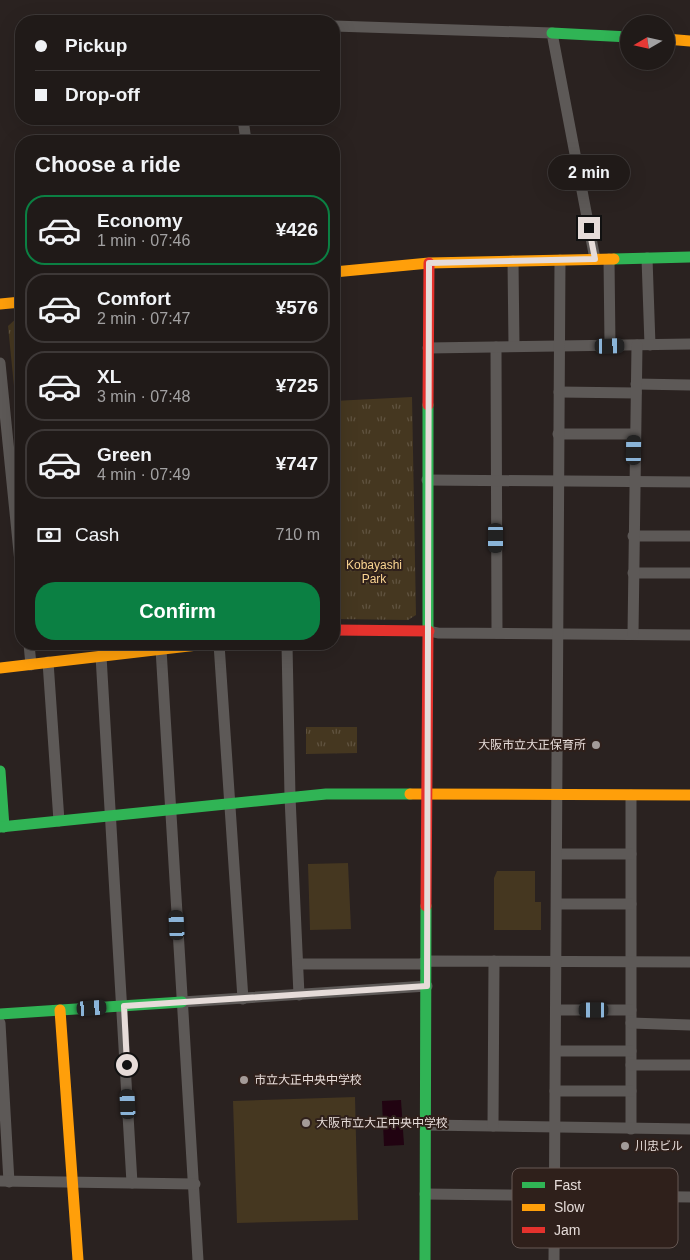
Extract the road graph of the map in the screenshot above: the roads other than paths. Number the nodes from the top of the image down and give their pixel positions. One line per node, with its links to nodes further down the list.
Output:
1 (340, 26): 2 (street)
2 (552, 33): 3 (street); 8 (street)
3 (620, 37)
4 (675, 39): 5 (street)
5 (690, 40)
6 (690, 257): 7 (street)
7 (648, 258): 9 (street); 16 (street)
8 (595, 259): 9 (street); 10 (street)
9 (609, 259): 21 (street)
10 (560, 260): 11 (street); 20 (street)
11 (512, 261): 12 (street); 19 (street)
12 (429, 263): 13 (street); 23 (street)
13 (340, 271)
14 (15, 303): 15 (street)
15 (0, 304)
16 (650, 344): 17 (street); 18 (street)
17 (690, 344)
18 (637, 345): 21 (street); 26 (street)
19 (514, 346): 20 (street); 22 (street)
20 (560, 346): 21 (street); 27 (street)
21 (610, 346)
22 (496, 347): 23 (street); 31 (street)
23 (428, 348): 30 (street)
24 (0, 363): 35 (street)
25 (690, 384): 26 (street)
26 (636, 389): 27 (street); 29 (street)
27 (559, 392): 28 (street)
28 (558, 434): 29 (street); 32 (street)
29 (635, 434): 33 (street)
30 (427, 480): 31 (street); 41 (street)
31 (496, 480): 32 (street); 42 (street)
32 (557, 480): 33 (street); 43 (street)
33 (634, 482): 34 (street); 36 (street)
34 (690, 482)
35 (15, 512)
36 (633, 536): 37 (street); 38 (street)
37 (690, 536)
38 (633, 573): 39 (street); 44 (street)
39 (690, 573)
40 (340, 630): 41 (street)
41 (429, 631): 42 (street); 56 (street)
42 (497, 633): 43 (street)
43 (558, 634): 44 (street); 57 (street)
44 (632, 634): 45 (street)
45 (690, 635)
46 (29, 650): 53 (street)
47 (152, 650): 51 (street)
48 (160, 650): 62 (street)
49 (219, 650): 61 (street)
50 (286, 650): 60 (street)
51 (101, 656): 52 (street); 63 (street)
52 (48, 662): 53 (street); 64 (street)
53 (31, 665): 54 (street)
54 (0, 668)
55 (0, 771): 65 (street)
56 (426, 794): 57 (street); 60 (street); 72 (street)
57 (556, 795): 59 (street); 66 (street)
58 (690, 795): 59 (street)
59 (631, 796): 67 (street)
60 (290, 797): 61 (street); 75 (street)
61 (230, 803): 62 (street); 78 (street)
62 (170, 809): 63 (street); 79 (street)
63 (112, 816): 64 (street); 80 (street)
64 (59, 821): 65 (street)
65 (2, 827)
66 (557, 854): 67 (street); 68 (street)
67 (631, 854): 69 (street)
68 (558, 904): 69 (street); 71 (street)
69 (631, 904): 73 (street)
70 (494, 961): 71 (street); 72 (street); 95 (street)
71 (557, 961): 73 (street); 82 (street)
72 (426, 962): 75 (street); 76 (street)
73 (631, 962): 74 (street); 83 (street)
74 (690, 962)
75 (298, 964): 77 (street)
76 (427, 986): 77 (street); 94 (street)
77 (300, 995): 78 (street)
78 (244, 999): 79 (street)
79 (182, 1002): 80 (street); 103 (street)
80 (124, 1006): 81 (street); 102 (street)
81 (60, 1010): 84 (street); 101 (street)
82 (556, 1010): 83 (street); 88 (street)
83 (631, 1010): 86 (street)
84 (0, 1014)
85 (0, 1023): 100 (street)
86 (631, 1023): 87 (street); 89 (street)
87 (690, 1025)
88 (556, 1051): 89 (street); 92 (street)
89 (631, 1052): 90 (street)
90 (631, 1065): 91 (street); 93 (street)
91 (690, 1065)
92 (556, 1091): 93 (street); 96 (street)
93 (631, 1091): 97 (street)
94 (426, 1124): 95 (street); 104 (street)
95 (493, 1126): 96 (street)
96 (555, 1127): 97 (street); 99 (street)
97 (631, 1128): 98 (street)
98 (690, 1129)
99 (555, 1168)
100 (4, 1182): 101 (street)
101 (72, 1182): 102 (street); 106 (street)
102 (132, 1183): 103 (street)
103 (195, 1184): 107 (street)
104 (425, 1194): 105 (street); 108 (street)
105 (512, 1195)
106 (78, 1260)
107 (198, 1260)
108 (425, 1260)

